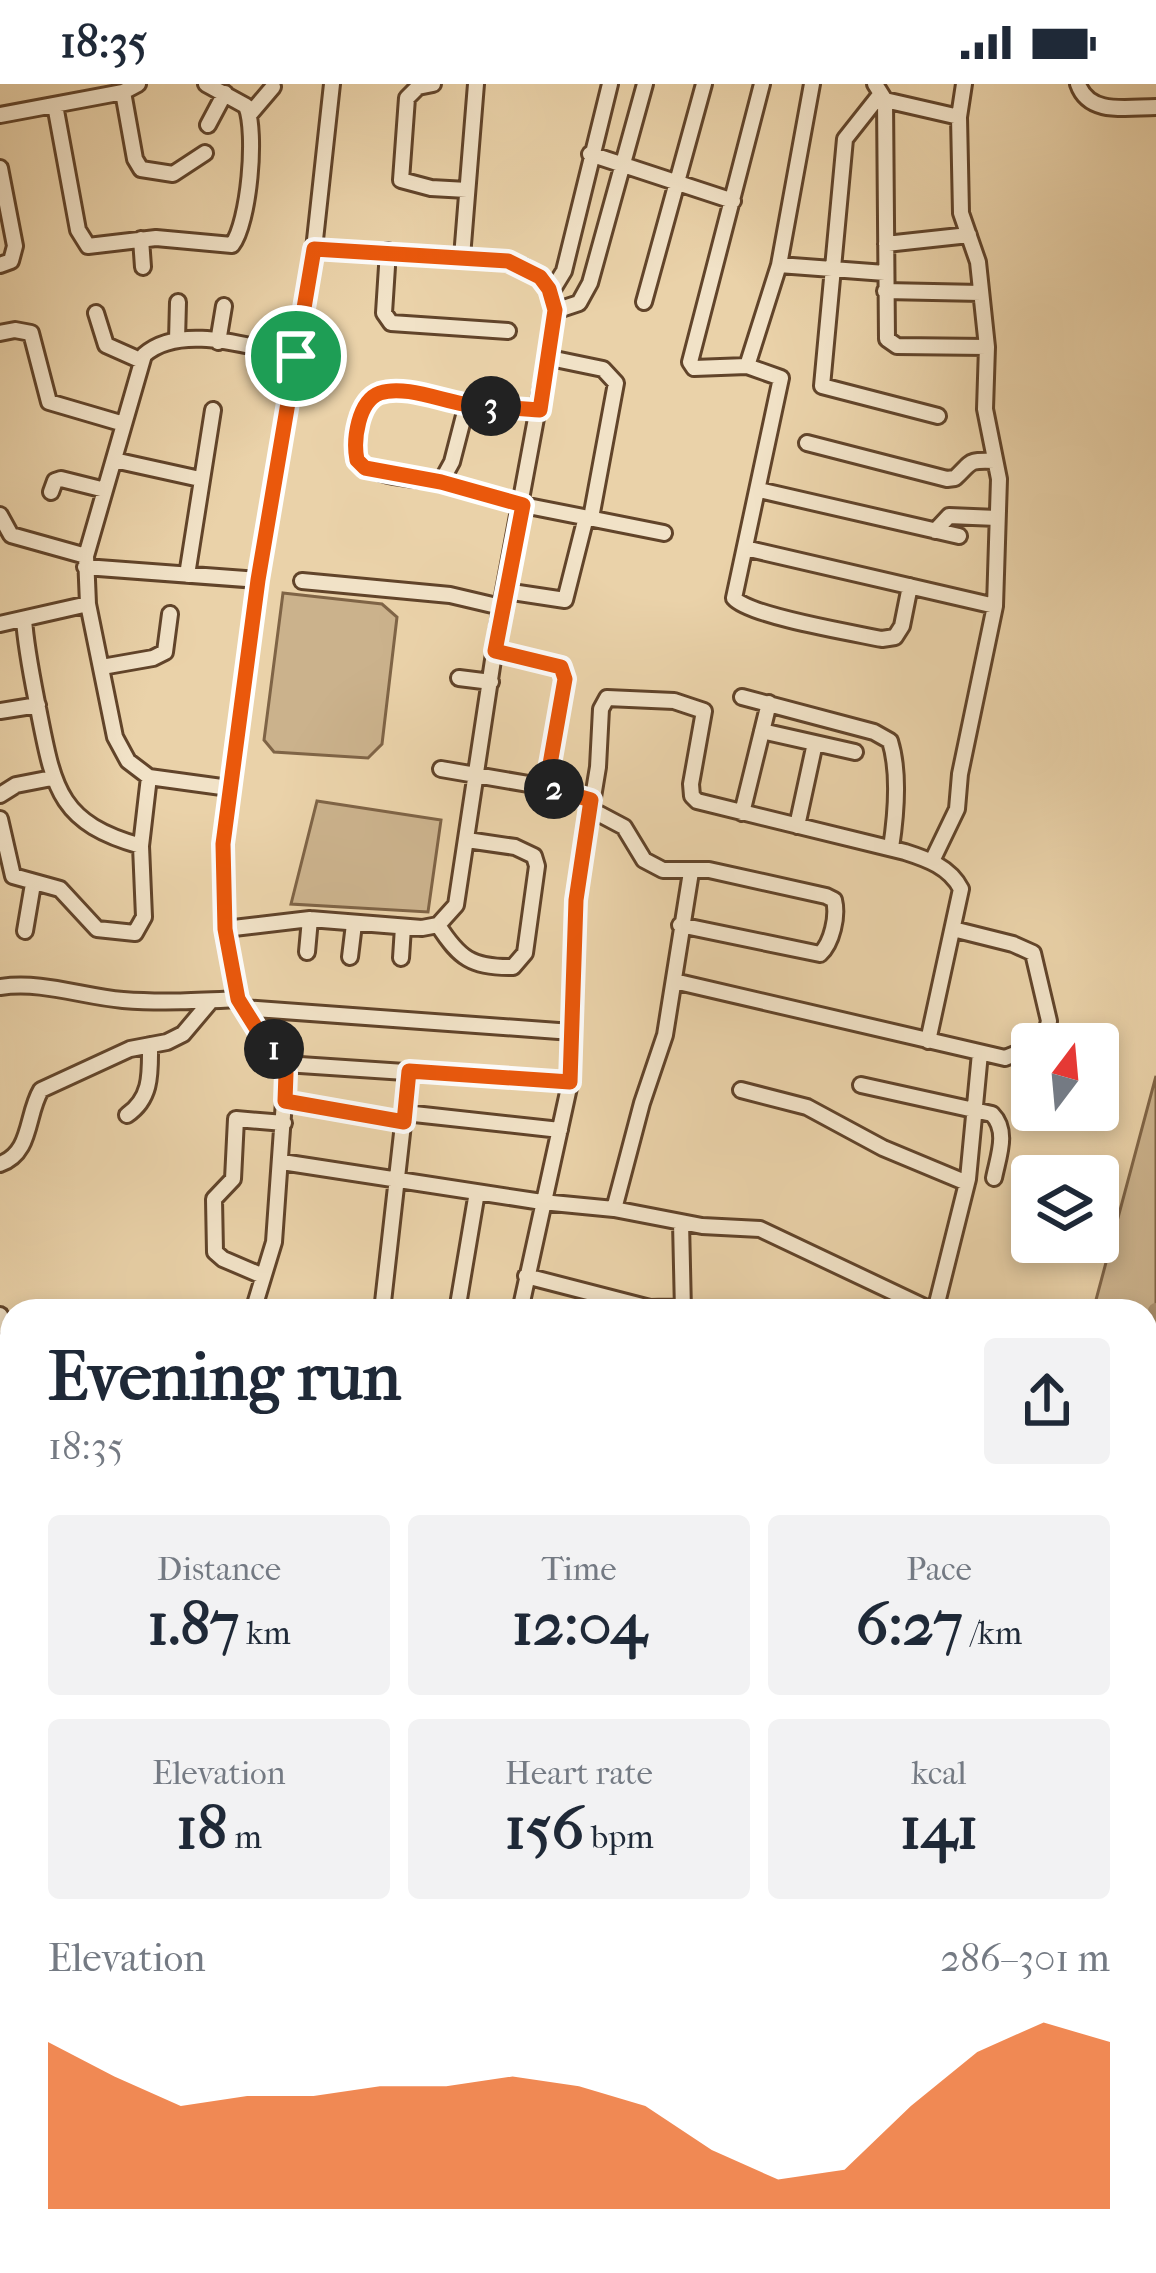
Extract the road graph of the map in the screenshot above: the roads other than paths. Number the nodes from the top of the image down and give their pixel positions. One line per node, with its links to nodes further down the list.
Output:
1 (138, 84): 16 (street)
2 (206, 84): 14 (street)
3 (332, 84): 34 (street)
4 (433, 84): 29 (street)
5 (476, 84): 29 (street)
6 (610, 84): 25 (street)
7 (645, 84): 26 (street)
8 (704, 84): 28 (street)
9 (762, 84): 30 (street)
10 (812, 84): 38 (street)
11 (964, 84): 22 (street)
12 (1078, 84): 19 (street)
13 (273, 87): 20 (street)
14 (225, 90): 20 (street); 23 (street)
15 (88, 91): 16 (street); 18 (street)
16 (123, 92): 24 (street)
17 (880, 94): 22 (street); 33 (street); 40 (street)
18 (55, 105): 21 (street); 32 (street)
19 (1156, 107)
20 (250, 114): 32 (street)
21 (0, 115)
22 (959, 118): 31 (street)
23 (208, 125)
24 (206, 153)
25 (590, 154): 26 (street); 44 (street)
26 (623, 164): 28 (street); 48 (street)
27 (0, 168): 37 (street)
28 (676, 182): 30 (street); 46 (street)
29 (467, 190): 36 (street)
30 (733, 201): 58 (street)
31 (968, 235): 33 (street); 43 (street)
32 (141, 239): 39 (street)
33 (886, 244): 41 (street)
34 (314, 249): 35 (street); 55 (street)
35 (388, 251): 36 (street); 50 (street)
36 (462, 257): 44 (street)
37 (0, 265)
38 (779, 265): 40 (street); 58 (street)
39 (143, 267)
40 (832, 271): 41 (street); 62 (street)
41 (885, 273): 42 (street)
42 (886, 291): 43 (street); 54 (street)
43 (981, 293): 54 (street)
44 (550, 294): 48 (street)
45 (178, 302): 52 (street)
46 (644, 302)
47 (224, 306): 53 (street)
48 (555, 310): 56 (street)
49 (96, 313): 57 (street)
50 (508, 331)
51 (0, 333): 63 (street)
52 (177, 340): 53 (street); 57 (street)
53 (218, 342): 55 (street)
54 (987, 347): 66 (street)
55 (296, 356): 82 (street)
56 (550, 358): 61 (street); 73 (street)
57 (142, 361): 63 (street)
58 (746, 366): 70 (street)
59 (467, 404): 61 (street); 68 (street); 68 (street)
60 (214, 410): 67 (street)
61 (540, 410): 72 (street)
62 (938, 416)
63 (124, 424): 65 (street)
64 (807, 443): 66 (street)
65 (114, 460): 67 (street); 69 (street)
66 (995, 461): 74 (street)
67 (200, 479): 81 (street)
68 (441, 482): 72 (street)
69 (105, 490): 71 (street); 80 (street)
70 (758, 490): 76 (street); 79 (street)
71 (51, 492)
72 (523, 505): 73 (street); 85 (street)
73 (588, 517): 77 (street); 85 (street)
74 (997, 518): 76 (street); 87 (street)
75 (2, 525): 80 (street)
76 (935, 531): 78 (street)
77 (664, 533)
78 (959, 536)
79 (745, 548): 84 (street); 84 (street)
80 (85, 561): 81 (street); 86 (street)
81 (187, 575): 82 (street)
82 (258, 580): 108 (street)
83 (302, 581): 88 (street)
84 (910, 586): 87 (street)
85 (505, 591): 88 (street)
86 (88, 604): 90 (street); 93 (street)
87 (994, 606): 117 (street)
88 (501, 608): 92 (street)
89 (170, 614): 93 (street)
90 (24, 619): 91 (street); 98 (street)
91 (0, 624)
92 (495, 651): 95 (street); 107 (street)
93 (102, 667): 105 (street)
94 (459, 678): 95 (street)
95 (490, 682): 104 (street)
96 (742, 697): 97 (street)
97 (769, 703): 100 (street); 116 (street)
98 (38, 705): 99 (street); 106 (street)
99 (0, 711)
100 (762, 730): 101 (street); 111 (street)
101 (815, 743): 102 (street); 113 (street)
102 (855, 752)
103 (441, 769): 104 (street)
104 (477, 775): 107 (street); 114 (street)
105 (148, 777): 108 (street); 115 (street)
106 (52, 778): 109 (street); 115 (street)
107 (546, 787): 110 (street)
108 (229, 788): 125 (street)
109 (0, 795)
110 (591, 805): 111 (street); 118 (street); 136 (street)
111 (742, 813): 113 (street)
112 (0, 819): 119 (street)
113 (797, 826): 116 (street)
114 (467, 840): 122 (street); 122 (street)
115 (141, 846): 119 (street)
116 (891, 848): 117 (street)
117 (932, 861): 126 (street)
118 (691, 872): 123 (street); 123 (street)
119 (33, 884): 127 (street)
120 (310, 919): 121 (street); 125 (street); 128 (street)
121 (354, 924): 124 (street); 129 (street)
122 (438, 925): 124 (street)
123 (680, 925): 131 (street)
124 (403, 927): 130 (street)
125 (225, 929): 134 (street)
126 (953, 929): 135 (street); 137 (street)
127 (25, 931)
128 (307, 952)
129 (350, 957)
130 (401, 958)
131 (674, 981): 137 (street); 159 (street)
132 (0, 986): 133 (street)
133 (210, 1002): 134 (street); 138 (street)
134 (240, 1004): 136 (street); 141 (street)
135 (1048, 1023)
136 (572, 1033): 143 (street)
137 (928, 1041): 139 (street)
138 (149, 1045): 148 (street); 153 (street)
139 (980, 1053): 140 (street); 147 (street)
140 (1011, 1055)
141 (285, 1064): 142 (street); 146 (street)
142 (409, 1071): 143 (street); 149 (street)
143 (570, 1082): 151 (street)
144 (861, 1084): 147 (street)
145 (741, 1090): 156 (street)
146 (285, 1101): 149 (street); 150 (street)
147 (976, 1108): 154 (street); 156 (street)
148 (127, 1115)
149 (404, 1118): 151 (street); 155 (street)
150 (284, 1123): 152 (street); 161 (street)
151 (560, 1130): 158 (street)
152 (282, 1162): 155 (street); 161 (street)
153 (0, 1164)
154 (994, 1178)
155 (399, 1179): 157 (street); 164 (street)
156 (967, 1183): 170 (street)
157 (478, 1192): 158 (street); 165 (street)
158 (542, 1202): 159 (street); 162 (street)
159 (614, 1208): 160 (street)
160 (681, 1222): 168 (street); 169 (street)
161 (263, 1276): 163 (street)
162 (526, 1276): 166 (street); 167 (street)
163 (256, 1299)
164 (384, 1299)
165 (459, 1299)
166 (522, 1299)
167 (615, 1299)
168 (682, 1299)
169 (909, 1299)
170 (937, 1299)

